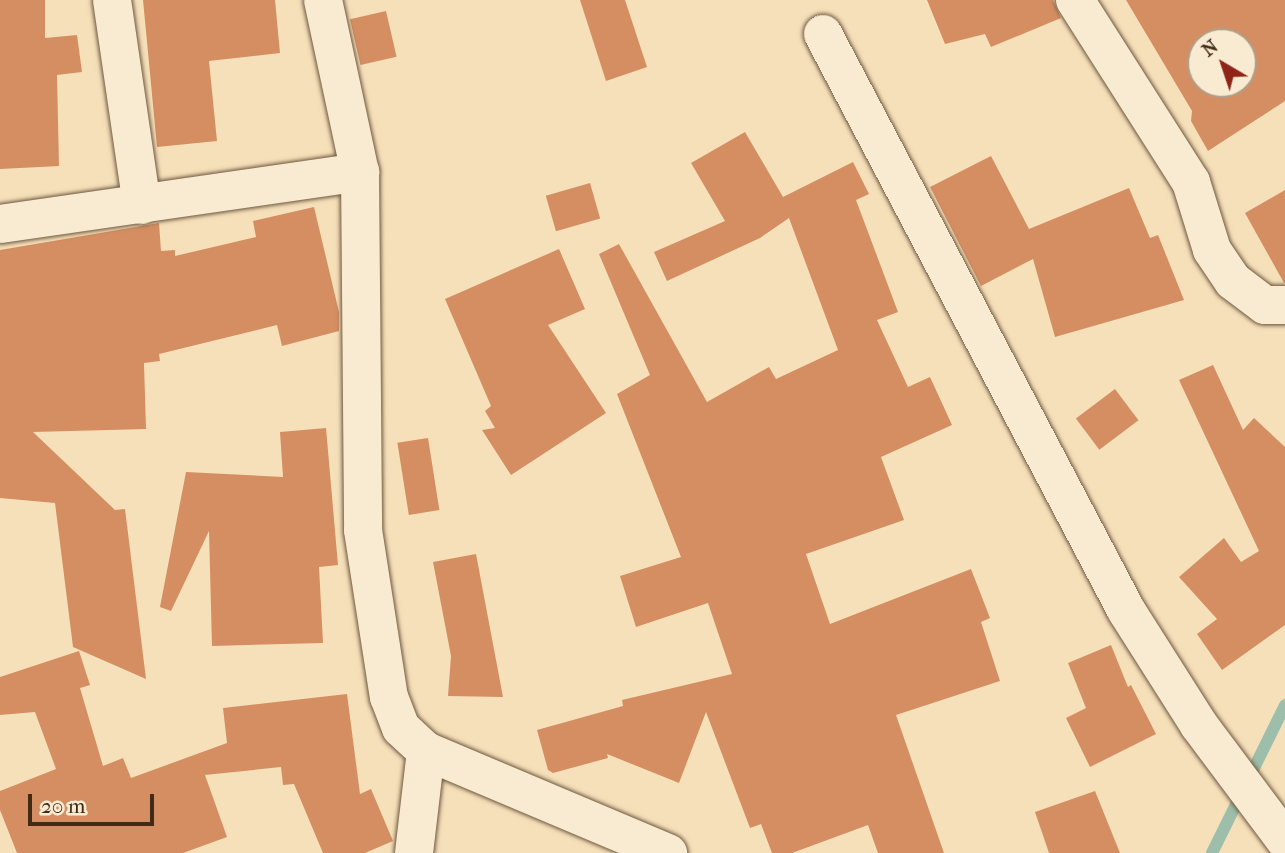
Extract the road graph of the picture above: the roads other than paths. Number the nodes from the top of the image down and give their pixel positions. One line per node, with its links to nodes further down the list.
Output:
1 (111, 0): 6 (street)
2 (323, 0): 5 (street)
3 (1075, 0): 8 (street)
4 (823, 34): 10 (street)
5 (360, 172): 6 (street); 9 (street)
6 (142, 205): 7 (street)
7 (0, 224)
8 (1285, 304)
9 (426, 751): 11 (street); 12 (street)
10 (1285, 840)
11 (414, 853)
12 (668, 853)

